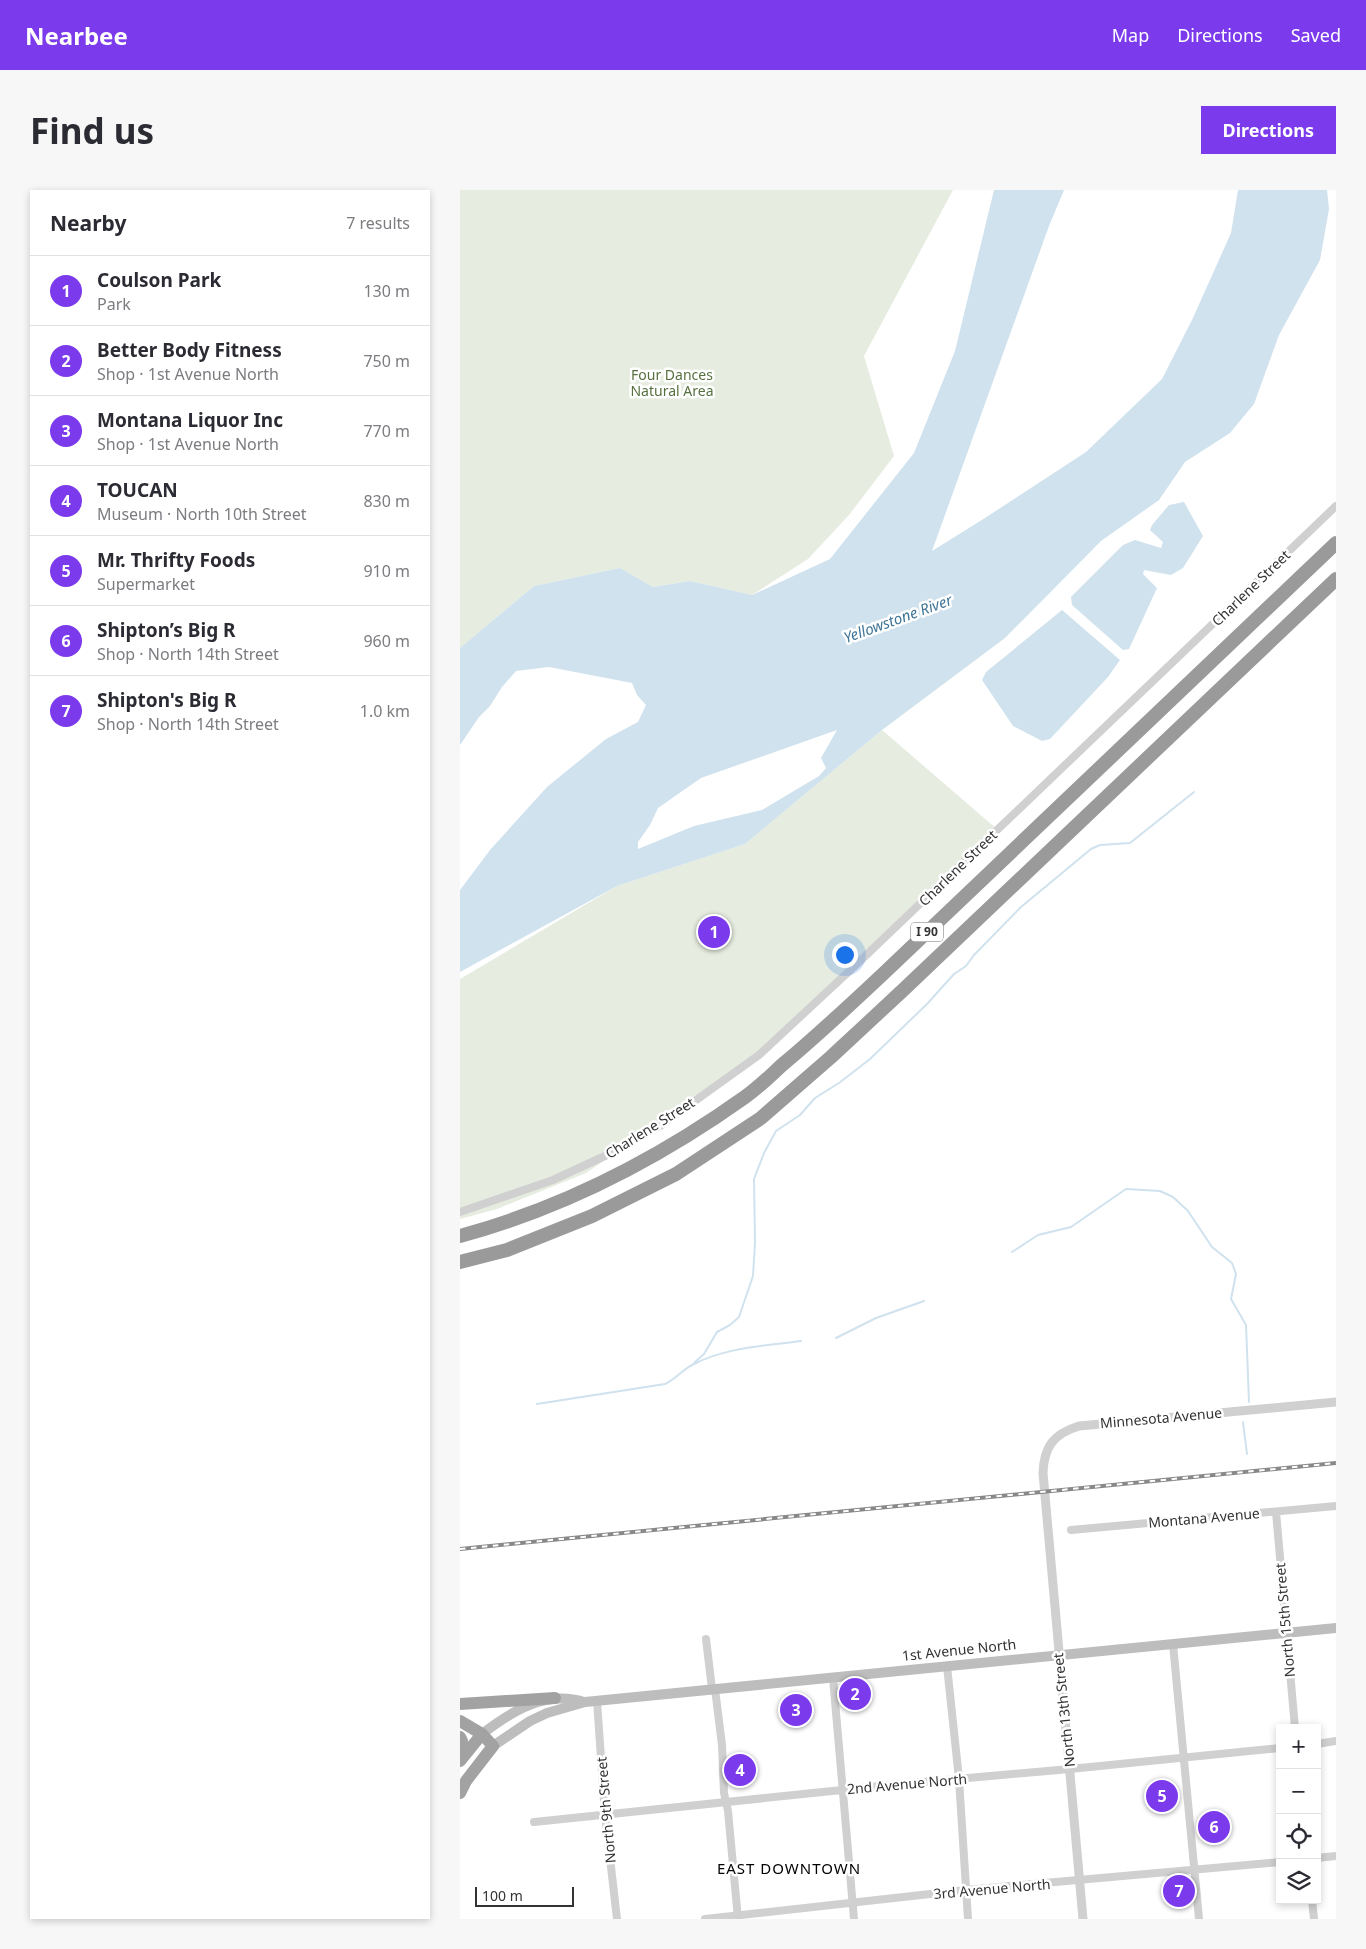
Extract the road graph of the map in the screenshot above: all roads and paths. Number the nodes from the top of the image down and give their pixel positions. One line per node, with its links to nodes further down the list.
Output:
1 (1336, 506): 4 (street, Charlene Street)
2 (1336, 543): 5 (highway, I 90)
3 (1336, 579): 6 (highway, I 90)
4 (460, 1212)
5 (460, 1236)
6 (460, 1262)
7 (1336, 1402): 8 (street, Minnesota Avenue)
8 (1045, 1502): 16 (street, North 13th Street)
9 (1336, 1506): 10 (street, Montana Avenue)
10 (1276, 1512): 11 (street, Montana Avenue); 13 (street, North 15th Street)
11 (1071, 1530)
12 (1336, 1628): 13 (main road, 1st Avenue North)
13 (1287, 1633): 15 (main road, 1st Avenue North); 25 (street, North 15th Street)
14 (706, 1639): 19 (street)
15 (1173, 1644): 16 (main road, 1st Avenue North); 33 (street)
16 (1059, 1655): 17 (main road, 1st Avenue North); 35 (street, North 13th Street)
17 (947, 1666): 18 (main road, 1st Avenue North); 36 (street)
18 (833, 1678): 19 (main road, 1st Avenue North); 37 (street)
19 (714, 1689): 21 (main road, 1st Avenue North); 39 (street)
20 (555, 1698): 22 (main road, 1st Avenue North); 23 (highway); 26 (main road, 1st Avenue North)
21 (597, 1701): 22 (main road, 1st Avenue North); 40 (street, North 9th Street)
22 (585, 1702): 30 (main road, 1st Avenue North)
23 (460, 1704)
24 (460, 1721): 26 (highway)
25 (1295, 1724)
26 (482, 1734): 30 (highway); 34 (highway, 1st Avenue North)
27 (460, 1737): 32 (highway)
28 (1336, 1742): 29 (street)
29 (1321, 1744)
30 (493, 1746): 38 (highway)
31 (1276, 1748): 33 (street, 2nd Avenue North)
32 (460, 1755)
33 (1183, 1758): 35 (street, 2nd Avenue North); 45 (street)
34 (460, 1761)
35 (1070, 1769): 36 (street, 2nd Avenue North); 46 (street, North 13th Street)
36 (959, 1779): 37 (street, 2nd Avenue North); 47 (street)
37 (842, 1790): 39 (street, 2nd Avenue North); 48 (street)
38 (460, 1793)
39 (726, 1802): 40 (street, 2nd Avenue North); 50 (street)
40 (605, 1815): 41 (street, 2nd Avenue North); 51 (street, North 9th Street)
41 (534, 1822)
42 (1336, 1856): 43 (street)
43 (1321, 1858)
44 (1276, 1862): 45 (street, 3rd Avenue North)
45 (1194, 1871): 46 (street, 3rd Avenue North); 56 (street)
46 (1079, 1881): 47 (street, 3rd Avenue North); 55 (street, North 13th Street)
47 (966, 1890): 48 (street, 3rd Avenue North); 54 (street)
48 (852, 1903): 50 (street, 3rd Avenue North); 53 (street)
49 (1312, 1904): 57 (street)
50 (738, 1918): 52 (street, 3rd Avenue North)
51 (617, 1919)
52 (705, 1919)
53 (854, 1919)
54 (968, 1919)
55 (1083, 1919)
56 (1199, 1919)
57 (1314, 1919)

